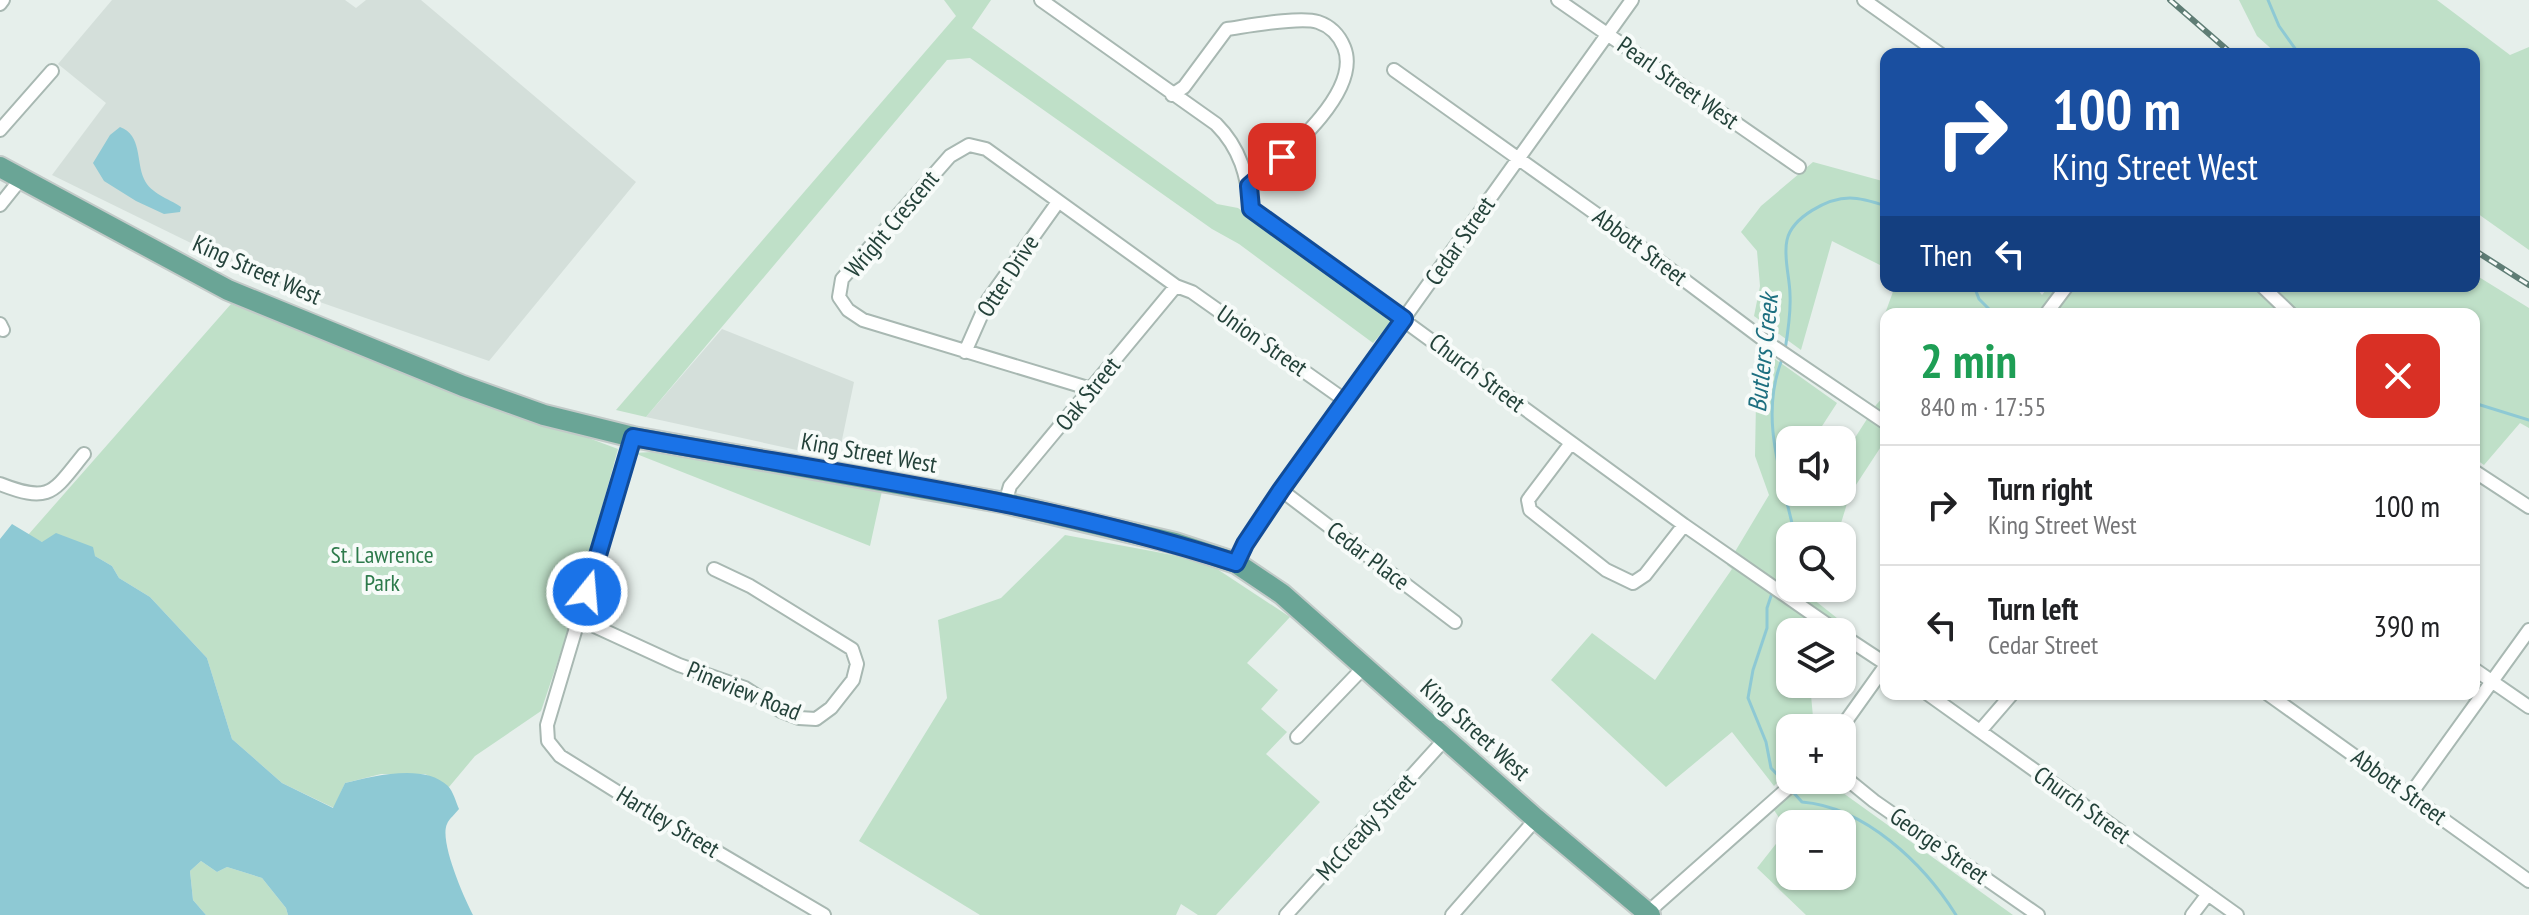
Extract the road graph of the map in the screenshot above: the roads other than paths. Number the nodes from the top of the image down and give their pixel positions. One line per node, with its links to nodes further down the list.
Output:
1 (1041, 0): 9 (street, Church Street)
2 (1558, 0): 5 (street, Pearl Street West)
3 (1632, 0): 5 (street, Cedar Street)
4 (1864, 0): 6 (street)
5 (1608, 34): 11 (street, Cedar Street); 13 (street, Pearl Street West)
6 (1932, 48)
7 (1394, 70): 11 (street, Abbott Street)
8 (52, 71): 10 (street)
9 (1172, 95): 15 (street, Church Street); 15 (street)
10 (0, 130)
11 (1518, 159): 21 (street, Cedar Street); 25 (street, Abbott Street)
12 (0, 167): 14 (main road, King Street West)
13 (1799, 167)
14 (20, 180): 17 (street); 26 (main road, King Street West)
15 (1249, 186): 21 (street, Church Street)
16 (1058, 202): 18 (street, Wright Crescent); 22 (street, Otter Drive); 22 (street, Wright Crescent)
17 (0, 205)
18 (1176, 286): 23 (street, Oak Street); 24 (street, Union Street)
19 (2268, 292): 20 (street)
20 (2285, 308)
21 (1404, 319): 24 (street, Cedar Street); 27 (street, Church Street)
22 (965, 352): 23 (street, Wright Crescent)
23 (1091, 389): 32 (street, Oak Street)
24 (1346, 401): 31 (street, Cedar Street)
25 (1880, 419)
26 (633, 437): 32 (main road, King Street West); 38 (street, Hartley Street)
27 (1571, 443): 34 (street, Church Street); 34 (street)
28 (84, 454): 30 (street)
29 (2480, 475): 33 (street)
30 (0, 484)
31 (1281, 490): 35 (street, Cedar Street); 39 (street, Cedar Place)
32 (1005, 503): 35 (main road, King Street West)
33 (2529, 507)
34 (1684, 525): 37 (street, Church Street)
35 (1236, 563): 43 (main road, King Street West)
36 (714, 569): 38 (street, Pineview Road)
37 (1818, 618)
38 (579, 619): 64 (street, Hartley Street)
39 (1455, 622)
40 (2529, 630): 46 (street)
41 (1856, 644): 42 (street, Church Street)
42 (1880, 661)
43 (1365, 666): 55 (street); 56 (main road, King Street West)
44 (1880, 673): 53 (street)
45 (2480, 673): 46 (street)
46 (2492, 682): 47 (street); 52 (street)
47 (2480, 699)
48 (1936, 700): 54 (street, Church Street)
49 (2007, 700): 54 (street)
50 (2276, 700): 59 (street, Abbott Street)
51 (2479, 700): 59 (street)
52 (2529, 707)
53 (1851, 714)
54 (1980, 731): 62 (street, Church Street)
55 (1297, 737)
56 (1446, 738): 60 (main road, King Street West); 65 (street, McCready Street)
57 (1856, 786): 67 (street, George Street)
58 (1781, 794): 63 (street)
59 (2410, 795): 61 (street, Abbott Street)
60 (1536, 819): 63 (main road, King Street West); 66 (street)
61 (2529, 881)
62 (2208, 894): 68 (street); 69 (street, Church Street)
63 (1648, 914)
64 (824, 915)
65 (1286, 915)
66 (1452, 915)
67 (2038, 915)
68 (2192, 915)
69 (2237, 915)

